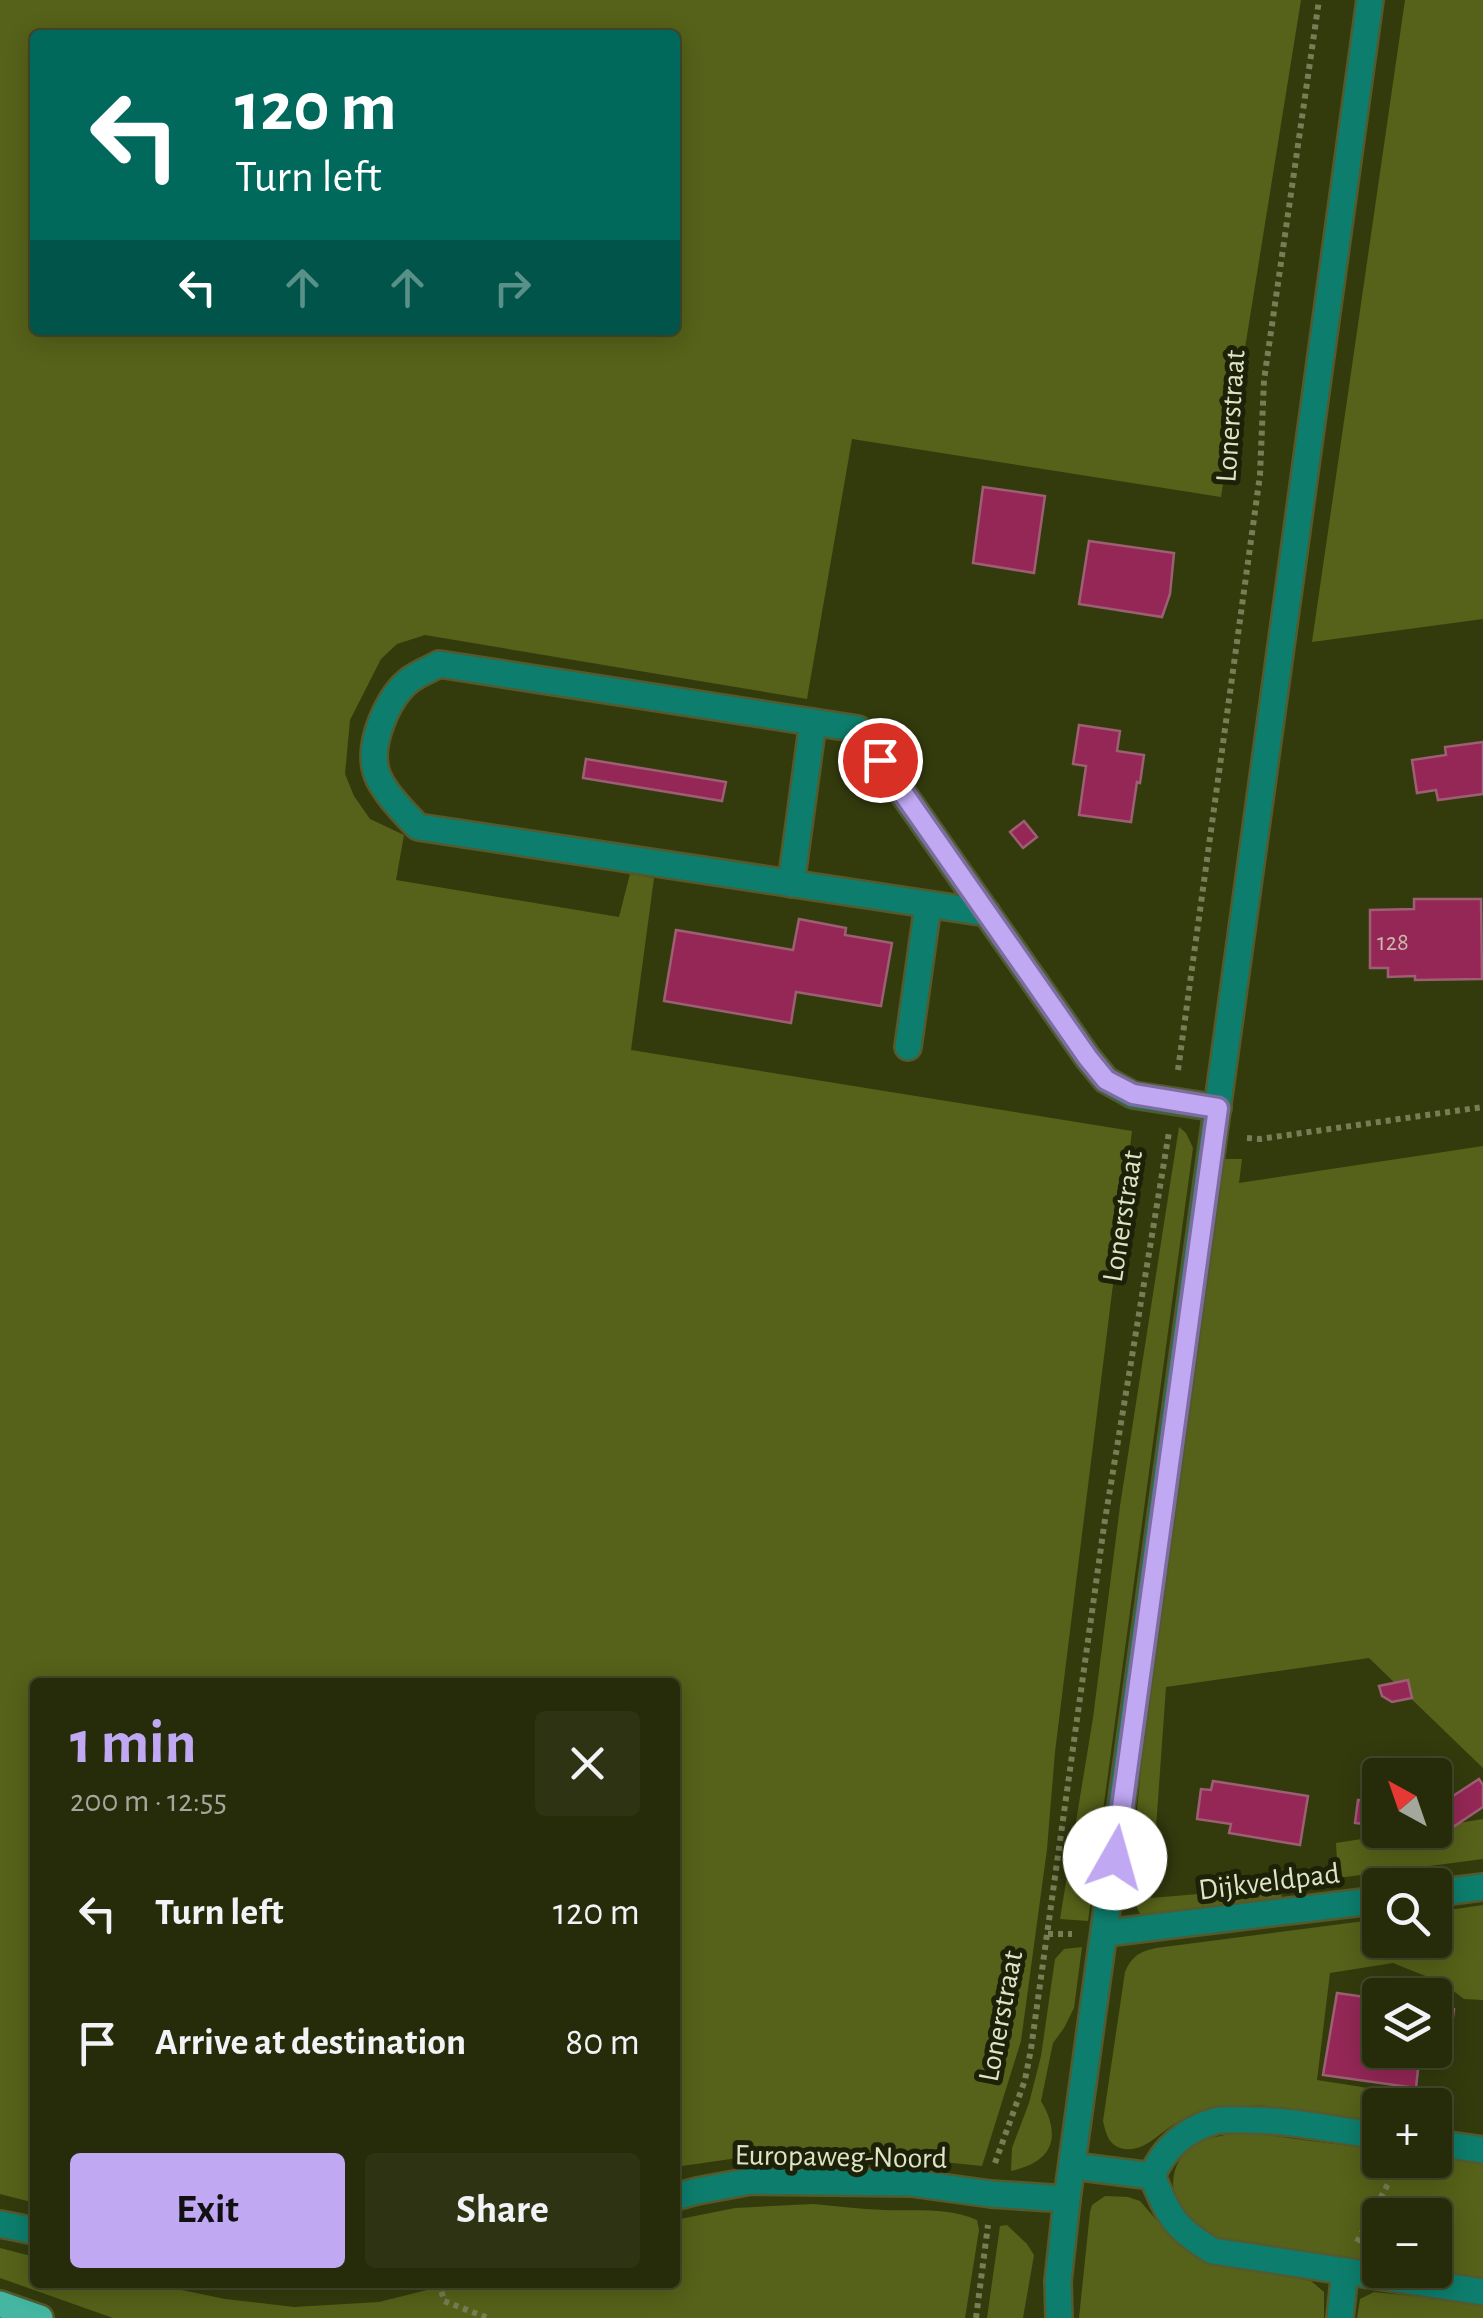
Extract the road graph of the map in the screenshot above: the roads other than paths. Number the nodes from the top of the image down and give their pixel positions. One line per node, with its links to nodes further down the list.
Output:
1 (1370, 0): 7 (street)
2 (812, 722): 3 (street); 3 (street); 5 (street)
3 (791, 884): 4 (street)
4 (928, 905): 5 (street); 6 (street)
5 (987, 913): 7 (street)
6 (908, 1047)
7 (1217, 1121): 11 (street)
8 (1483, 1887): 9 (street)
9 (1452, 1891)
10 (1362, 1902): 11 (street, Dijkveldpad)
11 (1106, 1933): 15 (street)
12 (1362, 2133): 16 (street)
13 (1452, 2145): 14 (street)
14 (1483, 2150)
15 (1072, 2166): 16 (street); 18 (street)
16 (1152, 2176): 21 (street)
17 (680, 2196): 18 (street, Europaweg-Noord)
18 (1068, 2200): 22 (street)
19 (0, 2224): 20 (street)
20 (30, 2231)
21 (1345, 2271): 23 (street); 28 (street)
22 (1058, 2281): 26 (street); 27 (street)
23 (1483, 2292)
24 (0, 2304): 25 (main road)
25 (40, 2318)
26 (1045, 2318)
27 (1060, 2318)
28 (1340, 2318)

